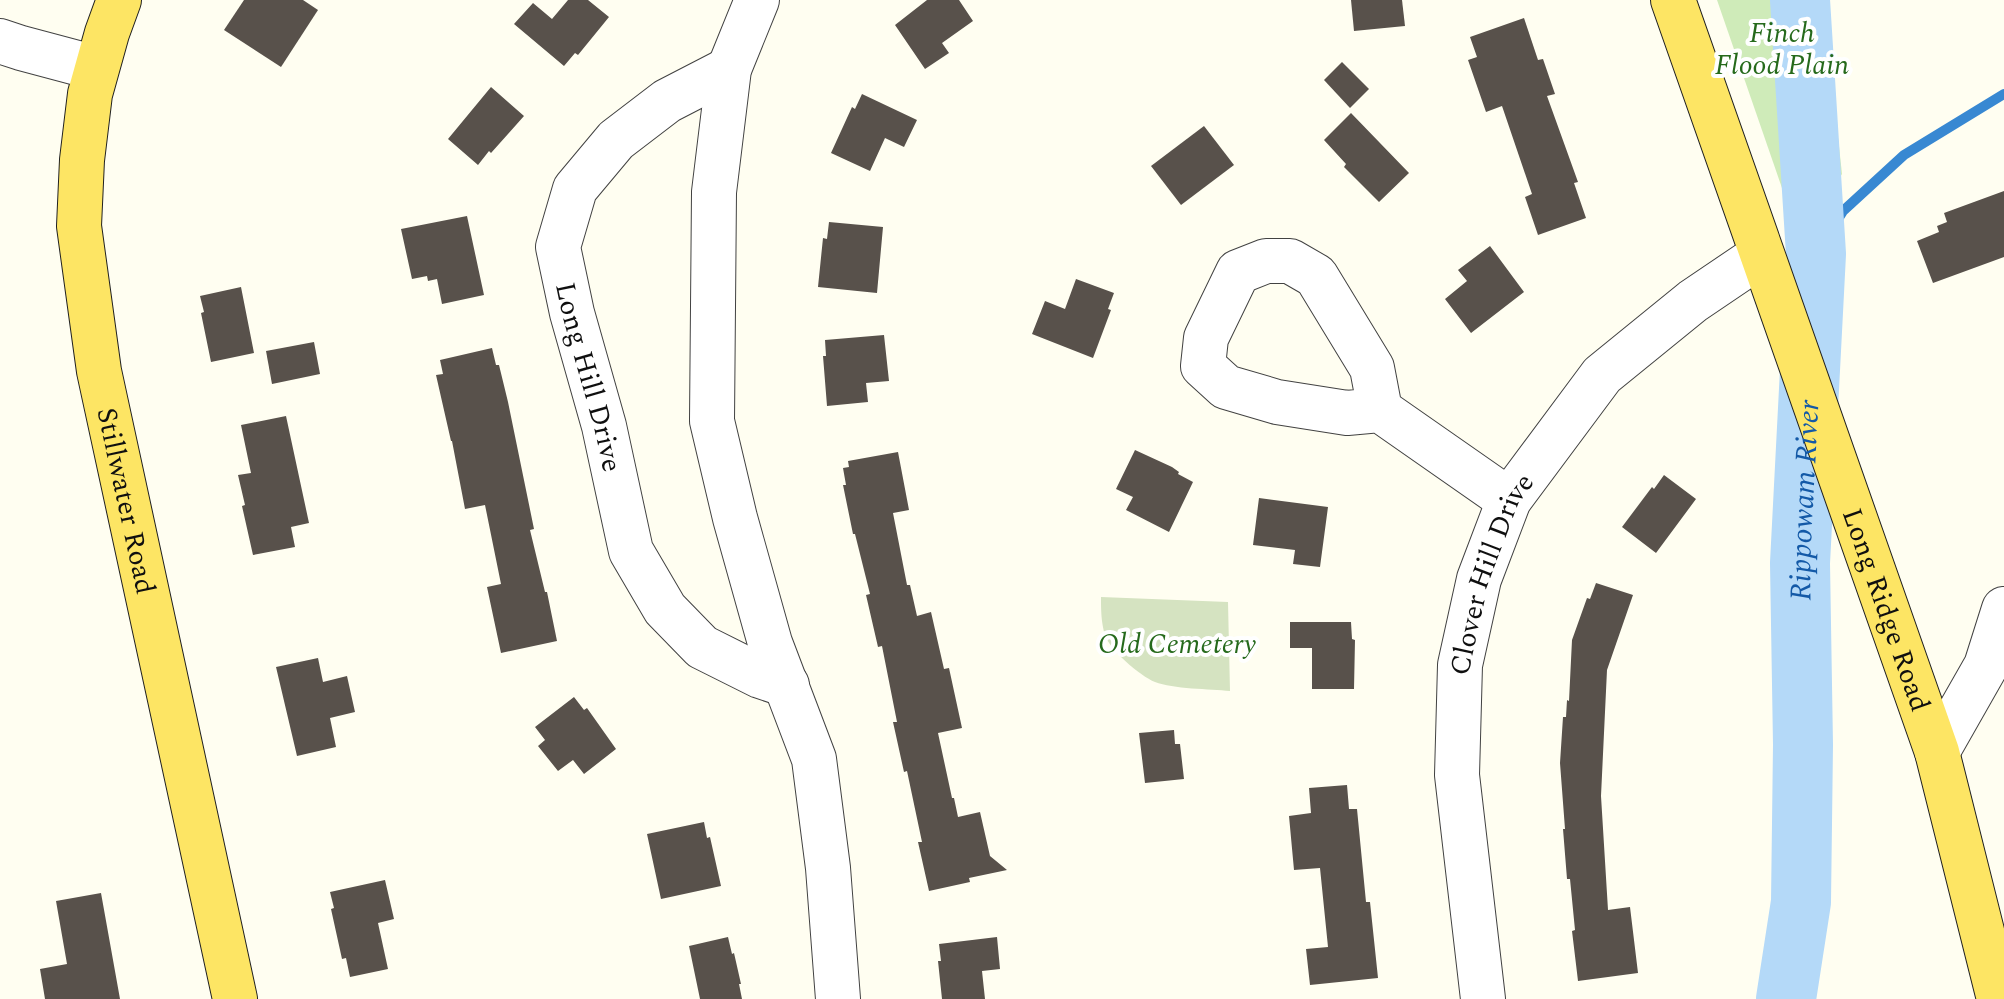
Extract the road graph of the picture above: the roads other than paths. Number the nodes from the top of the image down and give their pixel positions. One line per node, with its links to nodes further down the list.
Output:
1 (119, 0): 5 (main road, Stillwater Road)
2 (757, 0): 6 (street)
3 (1673, 0): 7 (main road, Long Ridge Road)
4 (0, 41): 5 (street)
5 (96, 68): 13 (main road, Stillwater Road)
6 (729, 69): 11 (street); 11 (street, Long Hill Drive)
7 (1761, 255): 9 (street, Clover Hill Drive); 12 (main road, Long Ridge Road)
8 (1380, 410): 9 (street)
9 (1509, 500): 15 (street, Clover Hill Drive)
10 (2004, 609): 12 (street)
11 (787, 685): 14 (street)
12 (1937, 752): 16 (main road, Long Ridge Road)
13 (235, 999)
14 (838, 999)
15 (1483, 999)
16 (1999, 999)

